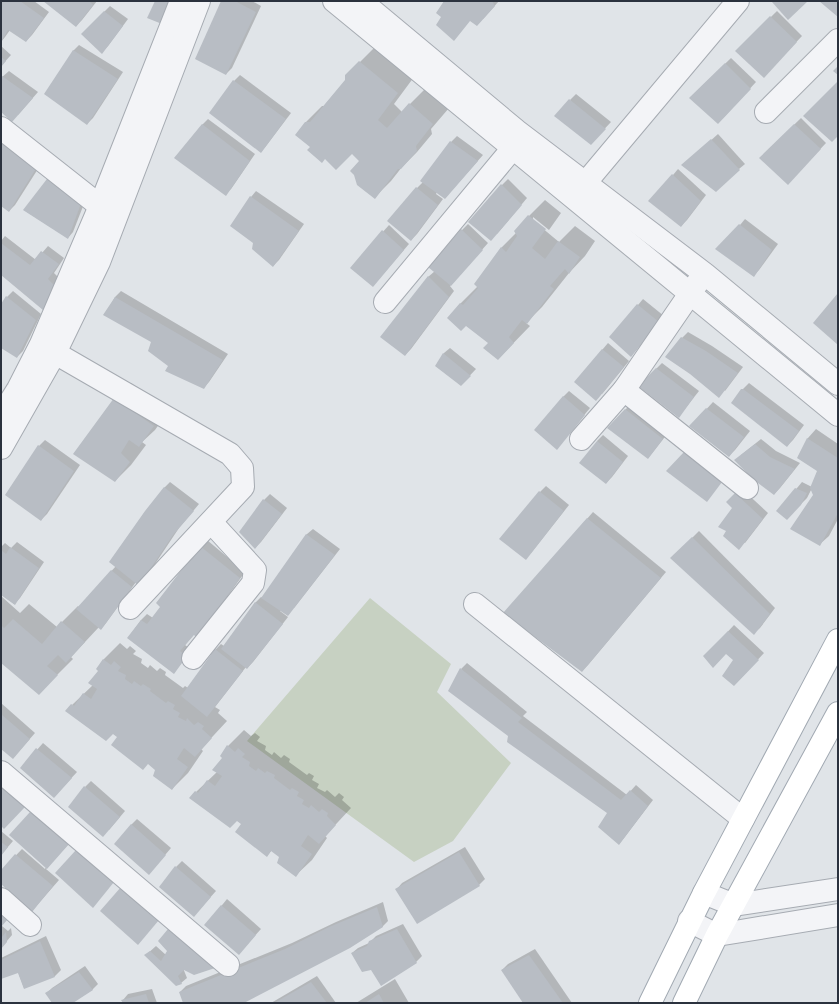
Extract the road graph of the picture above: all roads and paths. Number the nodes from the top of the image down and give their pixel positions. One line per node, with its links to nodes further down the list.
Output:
1 (181, 1): 11 (street)
2 (199, 1): 15 (street)
3 (334, 1): 9 (street)
4 (361, 1): 10 (street)
5 (738, 1): 10 (street)
6 (838, 40): 7 (street)
7 (766, 112)
8 (1, 128): 11 (street)
9 (512, 148): 10 (street); 14 (street)
10 (579, 190): 12 (street); 13 (street)
11 (100, 206): 15 (street)
12 (705, 274): 13 (street); 16 (street)
13 (690, 293): 17 (street); 18 (street)
14 (385, 302)
15 (48, 348): 19 (street); 21 (street); 23 (street)
16 (838, 384)
17 (624, 390): 20 (street); 22 (street)
18 (838, 415)
19 (1, 416)
20 (581, 439)
21 (1, 448)
22 (747, 488)
23 (211, 522): 25 (street); 27 (street)
24 (475, 604): 30 (street)
25 (130, 608)
26 (838, 640): 30 (main road)
27 (193, 658)
28 (838, 712): 34 (main road)
29 (1, 772): 39 (street)
30 (743, 819): 32 (main road)
31 (838, 889): 34 (street)
32 (704, 893): 34 (street); 36 (main road)
33 (1, 899): 37 (street)
34 (734, 905): 38 (main road)
35 (838, 915): 38 (street)
36 (689, 921): 38 (street); 40 (main road)
37 (30, 925)
38 (717, 935): 41 (main road)
39 (228, 965)
40 (650, 1003)
41 (684, 1003)

